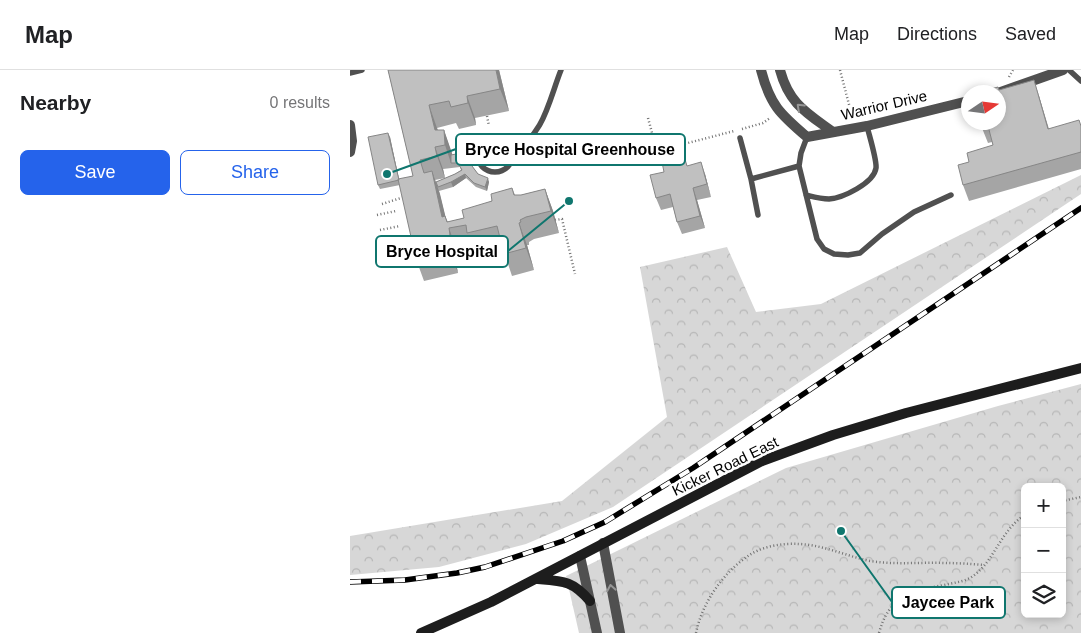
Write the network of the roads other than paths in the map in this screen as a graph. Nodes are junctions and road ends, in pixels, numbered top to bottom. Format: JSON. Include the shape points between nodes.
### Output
{"nodes":[{"id":1,"x":362,"y":70,"type":"edge"},
{"id":2,"x":561,"y":70,"type":"edge"},
{"id":3,"x":760,"y":70,"type":"edge"},
{"id":4,"x":780,"y":70,"type":"edge"},
{"id":5,"x":1063,"y":70,"type":"edge"},
{"id":6,"x":1069,"y":70,"type":"edge"},
{"id":7,"x":350,"y":73,"type":"edge"},
{"id":8,"x":1081,"y":81,"type":"edge"},
{"id":9,"x":1006,"y":90,"type":"edge"},
{"id":10,"x":961,"y":103,"type":"edge"},
{"id":11,"x":350,"y":125,"type":"edge"},
{"id":12,"x":867,"y":126,"type":"junction"},
{"id":13,"x":833,"y":132,"type":"junction"},
{"id":14,"x":807,"y":137,"type":"junction"},
{"id":15,"x":740,"y":138,"type":"dead end"},
{"id":16,"x":513,"y":151,"type":"junction"},
{"id":17,"x":350,"y":152,"type":"edge"},
{"id":18,"x":799,"y":166,"type":"junction"},
{"id":19,"x":751,"y":179,"type":"junction"},
{"id":20,"x":806,"y":195,"type":"junction"},
{"id":21,"x":951,"y":195,"type":"dead end"},
{"id":22,"x":758,"y":215,"type":"dead end"},
{"id":23,"x":1081,"y":368,"type":"edge"},
{"id":24,"x":603,"y":543,"type":"junction"},
{"id":25,"x":580,"y":556,"type":"junction"},
{"id":26,"x":538,"y":579,"type":"junction"},
{"id":27,"x":590,"y":602,"type":"junction"},
{"id":28,"x":427,"y":632,"type":"edge"},
{"id":29,"x":597,"y":633,"type":"edge"},
{"id":30,"x":620,"y":633,"type":"edge"}],
"edges":[{"from":1,"to":7,"type":"lane"},
{"from":2,"to":16,"type":"lane","via":[[539,128],[531,139]]},
{"from":3,"to":14,"type":"street","via":[[773,105]]},
{"from":13,"to":4,"type":"street","one_way":true,"via":[[799,107]]},
{"from":5,"to":9,"type":"street"},
{"from":6,"to":8,"type":"lane"},
{"from":10,"to":12,"type":"street","name":"Warrior Drive"},
{"from":11,"to":17,"type":"street"},
{"from":12,"to":13,"type":"street","name":"Warrior Drive"},
{"from":12,"to":20,"type":"lane","via":[[876,168],[870,178],[856,189],[832,199]]},
{"from":13,"to":14,"type":"street","name":"Warrior Drive"},
{"from":14,"to":18,"type":"lane"},
{"from":15,"to":19,"type":"lane"},
{"from":16,"to":16,"type":"lane","via":[[508,167],[497,172],[482,166],[477,155],[480,144],[490,137],[507,140]]},
{"from":18,"to":19,"type":"lane"},
{"from":18,"to":20,"type":"lane"},
{"from":19,"to":22,"type":"lane"},
{"from":20,"to":21,"type":"lane","via":[[818,239],[824,249],[848,255],[860,253],[914,212]]},
{"from":23,"to":24,"type":"main road","name":"Kicker Road East","via":[[906,413],[762,461]]},
{"from":24,"to":25,"type":"main road","name":"Kicker Road East"},
{"from":30,"to":24,"type":"street","one_way":true},
{"from":25,"to":26,"type":"main road","name":"Kicker Road East"},
{"from":25,"to":27,"type":"street"},
{"from":26,"to":27,"type":"main road","via":[[564,581],[581,591]]},
{"from":26,"to":28,"type":"main road","name":"Kicker Road East"},
{"from":27,"to":29,"type":"street"}]}
